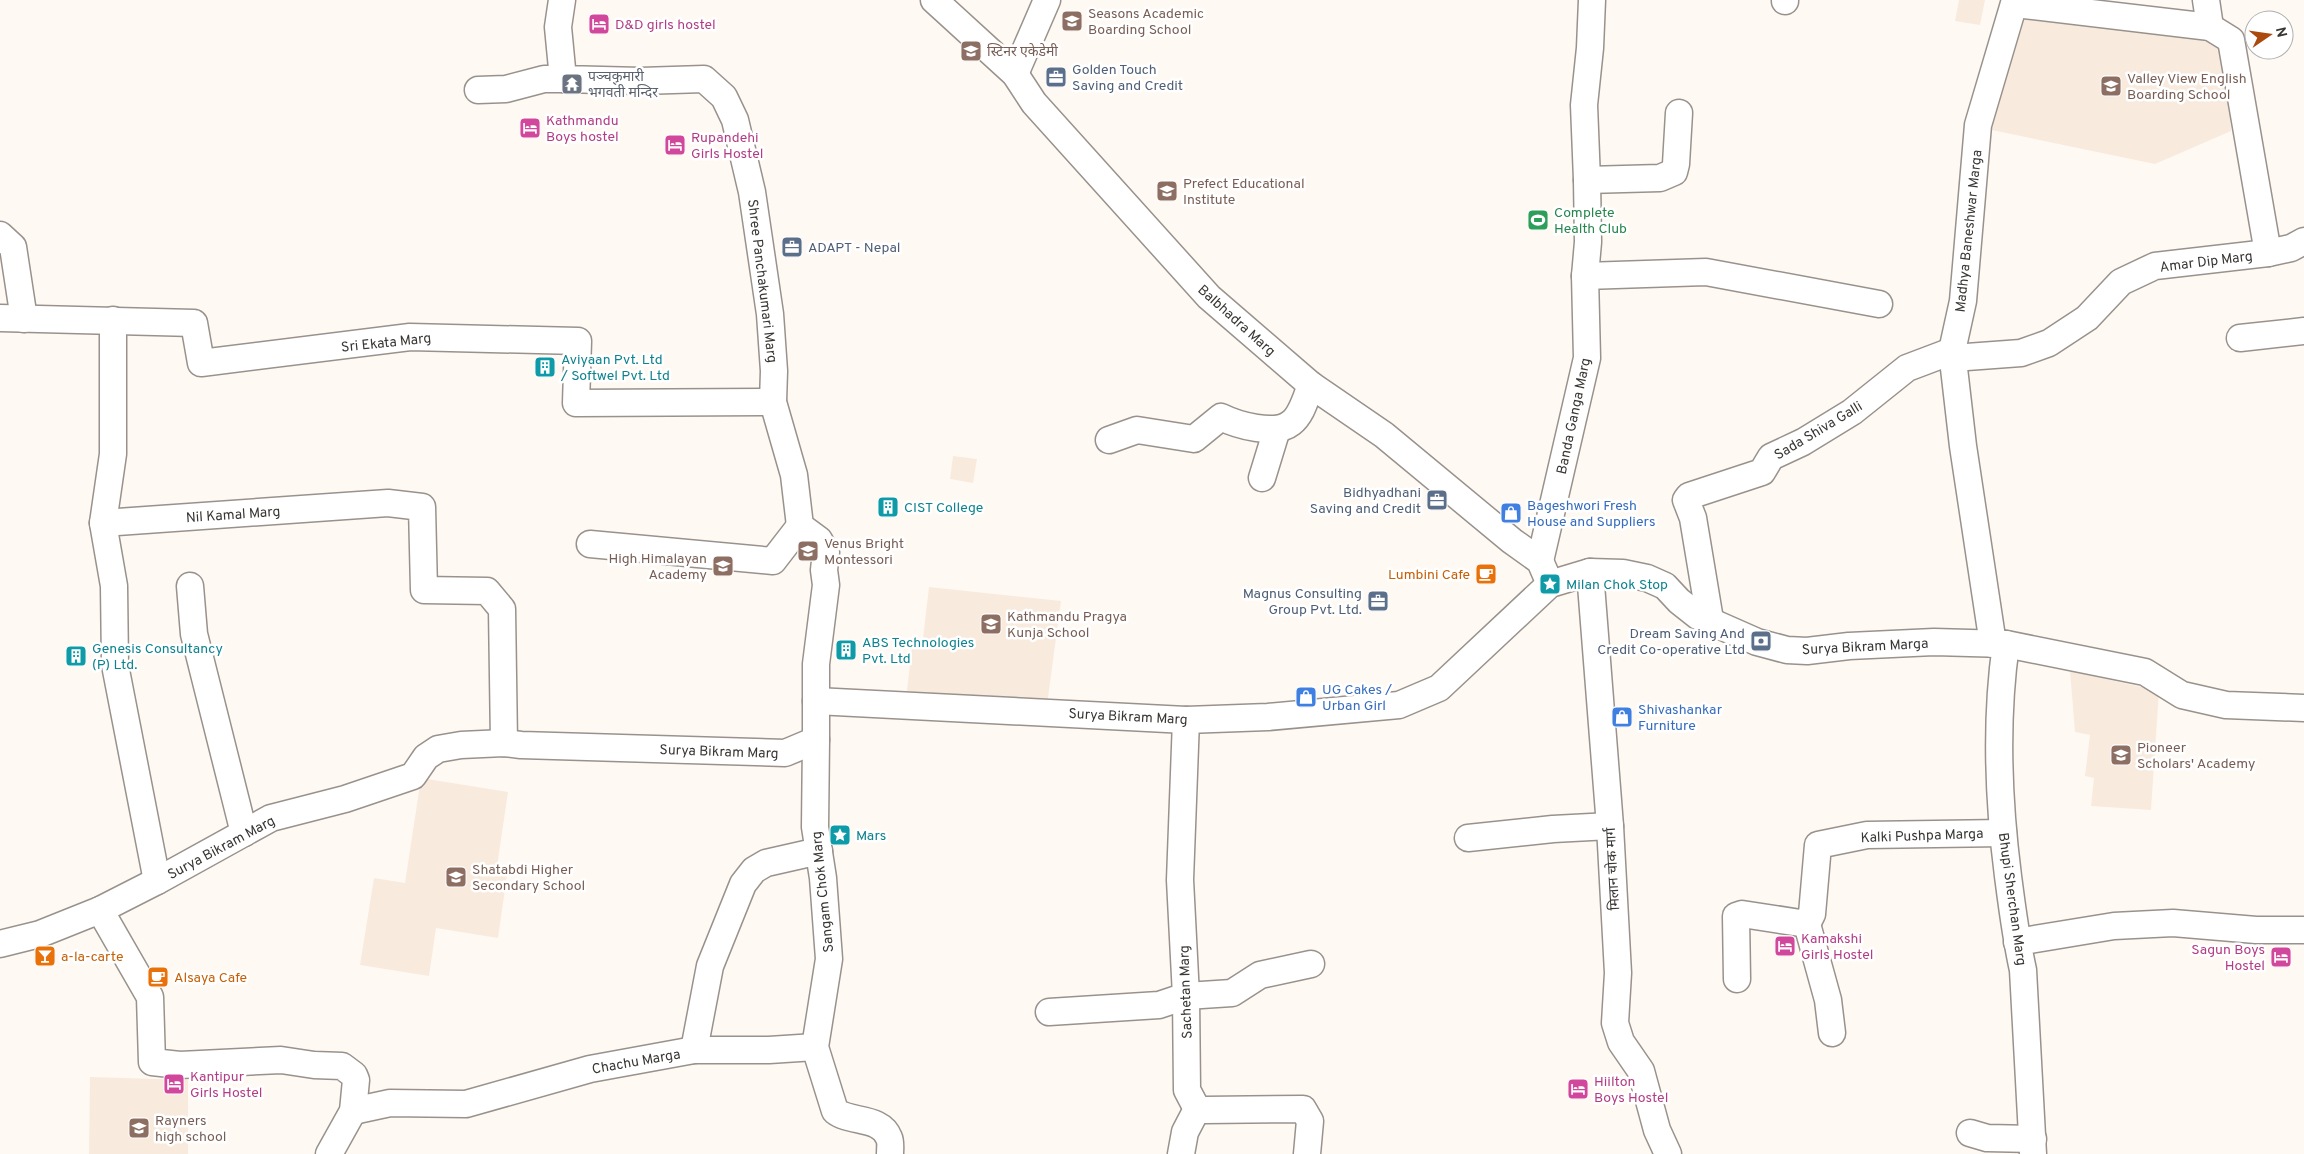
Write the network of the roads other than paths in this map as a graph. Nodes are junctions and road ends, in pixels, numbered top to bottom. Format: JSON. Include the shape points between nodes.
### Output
{"nodes":[{"id":1,"x":562,"y":0,"type":"edge"},
{"id":2,"x":934,"y":0,"type":"edge"},
{"id":3,"x":1047,"y":0,"type":"edge"},
{"id":4,"x":1592,"y":0,"type":"edge"},
{"id":5,"x":2206,"y":0,"type":"edge"},
{"id":6,"x":2015,"y":2,"type":"edge"},
{"id":7,"x":2210,"y":28,"type":"junction"},
{"id":8,"x":1015,"y":74,"type":"junction"},
{"id":9,"x":563,"y":79,"type":"junction"},
{"id":10,"x":478,"y":90,"type":"dead end"},
{"id":11,"x":1679,"y":113,"type":"dead end"},
{"id":12,"x":1587,"y":180,"type":"junction"},
{"id":13,"x":0,"y":235,"type":"edge"},
{"id":14,"x":2304,"y":241,"type":"edge"},
{"id":15,"x":2268,"y":254,"type":"junction"},
{"id":16,"x":1585,"y":276,"type":"junction"},
{"id":17,"x":1880,"y":304,"type":"dead end"},
{"id":18,"x":12,"y":318,"type":"edge"},
{"id":19,"x":113,"y":320,"type":"junction"},
{"id":20,"x":2304,"y":331,"type":"edge"},
{"id":21,"x":2240,"y":338,"type":"dead end"},
{"id":22,"x":1952,"y":355,"type":"junction"},
{"id":23,"x":1311,"y":385,"type":"junction"},
{"id":24,"x":773,"y":402,"type":"junction"},
{"id":25,"x":1277,"y":429,"type":"junction"},
{"id":26,"x":1109,"y":440,"type":"dead end"},
{"id":27,"x":1262,"y":478,"type":"dead end"},
{"id":28,"x":103,"y":523,"type":"junction"},
{"id":29,"x":800,"y":526,"type":"junction"},
{"id":30,"x":590,"y":544,"type":"dead end"},
{"id":31,"x":1545,"y":572,"type":"junction"},
{"id":32,"x":1590,"y":572,"type":"junction"},
{"id":33,"x":190,"y":586,"type":"dead end"},
{"id":34,"x":1710,"y":620,"type":"junction"},
{"id":35,"x":2000,"y":644,"type":"junction"},
{"id":36,"x":816,"y":701,"type":"junction"},
{"id":37,"x":2304,"y":708,"type":"edge"},
{"id":38,"x":1186,"y":720,"type":"junction"},
{"id":39,"x":816,"y":740,"type":"junction"},
{"id":40,"x":504,"y":743,"type":"junction"},
{"id":41,"x":1610,"y":826,"type":"junction"},
{"id":42,"x":244,"y":833,"type":"junction"},
{"id":43,"x":2003,"y":833,"type":"junction"},
{"id":44,"x":1468,"y":838,"type":"dead end"},
{"id":45,"x":819,"y":851,"type":"junction"},
{"id":46,"x":157,"y":881,"type":"junction"},
{"id":47,"x":100,"y":910,"type":"junction"},
{"id":48,"x":1807,"y":924,"type":"junction"},
{"id":49,"x":2304,"y":930,"type":"edge"},
{"id":50,"x":2017,"y":942,"type":"junction"},
{"id":51,"x":0,"y":944,"type":"edge"},
{"id":52,"x":1311,"y":964,"type":"dead end"},
{"id":53,"x":1737,"y":979,"type":"dead end"},
{"id":54,"x":1186,"y":996,"type":"junction"},
{"id":55,"x":1049,"y":1012,"type":"dead end"},
{"id":56,"x":1832,"y":1033,"type":"dead end"},
{"id":57,"x":815,"y":1048,"type":"junction"},
{"id":58,"x":694,"y":1050,"type":"junction"},
{"id":59,"x":1197,"y":1109,"type":"junction"},
{"id":60,"x":353,"y":1111,"type":"junction"},
{"id":61,"x":1970,"y":1133,"type":"dead end"},
{"id":62,"x":2033,"y":1147,"type":"edge"},
{"id":63,"x":329,"y":1154,"type":"edge"},
{"id":64,"x":890,"y":1154,"type":"edge"},
{"id":65,"x":1181,"y":1154,"type":"edge"},
{"id":66,"x":1307,"y":1154,"type":"edge"},
{"id":67,"x":1668,"y":1154,"type":"edge"}],
"edges":[{"from":1,"to":9,"type":"street","via":[[558,27]]},
{"from":2,"to":8,"type":"street","name":"Balbhadra Marg"},
{"from":3,"to":8,"type":"street"},
{"from":4,"to":12,"type":"street","name":"Banda Ganga Marg","via":[[1584,105]]},
{"from":5,"to":7,"type":"street"},
{"from":6,"to":7,"type":"street"},
{"from":6,"to":22,"type":"street","name":"Madhya Baneshwar Marga","via":[[1978,125],[1963,301]]},
{"from":7,"to":15,"type":"street","via":[[2231,40]]},
{"from":8,"to":23,"type":"street","name":"Balbhadra Marg","via":[[1034,103],[1209,297]]},
{"from":9,"to":10,"type":"street","name":"Shree Panchakumari Marg","via":[[544,79],[506,89]]},
{"from":9,"to":24,"type":"street","name":"Shree Panchakumari Marg","via":[[704,79],[724,97],[735,120],[752,192],[770,314]]},
{"from":11,"to":12,"type":"street","via":[[1674,172],[1660,178]]},
{"from":12,"to":16,"type":"street","name":"Banda Ganga Marg"},
{"from":13,"to":18,"type":"street","via":[[13,247]]},
{"from":14,"to":15,"type":"street","name":"Amar Dip Marg"},
{"from":15,"to":22,"type":"street","name":"Amar Dip Marg","via":[[2155,266],[2121,282],[2087,318],[2049,343],[2021,353]]},
{"from":16,"to":17,"type":"street","via":[[1706,272]]},
{"from":16,"to":31,"type":"street","name":"Banda Ganga Marg","via":[[1587,358]]},
{"from":18,"to":19,"type":"street","name":"Sri Ekata Marg"},
{"from":19,"to":24,"type":"street","name":"Sri Ekata Marg","via":[[194,322],[201,363],[410,337],[578,341],[576,403]]},
{"from":19,"to":28,"type":"street","via":[[113,454]]},
{"from":20,"to":21,"type":"street"},
{"from":22,"to":34,"type":"street","name":"Sada Shiva Galli","via":[[1907,368],[1852,412],[1771,457],[1762,472],[1689,496],[1686,500],[1693,518]]},
{"from":22,"to":35,"type":"street","name":"Madhya Baneshwar Marga","via":[[1963,446]]},
{"from":23,"to":25,"type":"street","via":[[1299,414],[1291,424]]},
{"from":23,"to":31,"type":"street","name":"Balbhadra Marg","via":[[1384,435]]},
{"from":24,"to":29,"type":"street","name":"Shree Panchakumari Marg","via":[[794,476]]},
{"from":25,"to":26,"type":"street","via":[[1237,426],[1220,417],[1194,439],[1137,430]]},
{"from":25,"to":27,"type":"street"},
{"from":28,"to":40,"type":"street","name":"Nil Kamal Marg","via":[[388,503],[422,506],[424,590],[488,591],[502,609]]},
{"from":28,"to":46,"type":"street","via":[[114,586],[115,664]]},
{"from":29,"to":30,"type":"street","via":[[773,561]]},
{"from":29,"to":36,"type":"street","via":[[818,540],[826,552]]},
{"from":31,"to":32,"type":"street","name":"Surya Bikram Marga"},
{"from":31,"to":38,"type":"street","name":"Surya Bikram Marg","via":[[1439,688],[1399,705],[1268,717]]},
{"from":32,"to":34,"type":"street","name":"Surya Bikram Marga","via":[[1647,578],[1665,586],[1698,616]]},
{"from":32,"to":41,"type":"street","name":"मिलान चोक मार्ग"},
{"from":33,"to":42,"type":"street","via":[[194,634]]},
{"from":34,"to":35,"type":"street","name":"Surya Bikram Marga","via":[[1757,642],[1787,650],[1934,642]]},
{"from":35,"to":37,"type":"street","name":"Surya Bikram Marga","via":[[2145,672],[2182,694],[2226,705]]},
{"from":35,"to":43,"type":"street","name":"Bhupi Sherchan Marg","via":[[1999,787]]},
{"from":36,"to":38,"type":"street","name":"Surya Bikram Marg"},
{"from":36,"to":39,"type":"street"},
{"from":38,"to":54,"type":"street","name":"Sachetan Marg","via":[[1180,880]]},
{"from":39,"to":40,"type":"street","name":"Surya Bikram Marg","via":[[785,753]]},
{"from":39,"to":45,"type":"street","name":"Sangam Chok Marg","via":[[815,827]]},
{"from":40,"to":42,"type":"street","name":"Surya Bikram Marg","via":[[438,749],[426,756],[413,776],[345,799],[271,818]]},
{"from":41,"to":44,"type":"street"},
{"from":41,"to":67,"type":"street","name":"मिलान चोक मार्ग","via":[[1618,973],[1615,1023],[1620,1042],[1642,1071],[1657,1130]]},
{"from":42,"to":46,"type":"street","name":"Surya Bikram Marg"},
{"from":43,"to":48,"type":"street","name":"Kalki Pushpa Marga","via":[[1867,834],[1809,848],[1812,914]]},
{"from":43,"to":50,"type":"street","name":"Bhupi Sherchan Marg"},
{"from":45,"to":57,"type":"street","name":"Sangam Chok Marg","via":[[829,959]]},
{"from":45,"to":58,"type":"street","name":"Chachu Marga","via":[[766,863],[754,870],[743,884],[710,966]]},
{"from":46,"to":47,"type":"street","name":"Surya Bikram Marg"},
{"from":47,"to":51,"type":"street","name":"Surya Bikram Marg","via":[[40,934]]},
{"from":47,"to":60,"type":"street","via":[[150,997],[152,1062],[281,1060],[342,1066],[356,1080]]},
{"from":48,"to":53,"type":"street","via":[[1742,914],[1736,916]]},
{"from":48,"to":56,"type":"street","via":[[1828,1000]]},
{"from":49,"to":50,"type":"street","via":[[2256,930],[2173,923],[2114,926]]},
{"from":50,"to":62,"type":"street","name":"Bhupi Sherchan Marg","via":[[2023,970]]},
{"from":52,"to":54,"type":"street","via":[[1260,975],[1232,993]]},
{"from":54,"to":55,"type":"street","via":[[1160,1005]]},
{"from":54,"to":59,"type":"street","name":"Sachetan Marg","via":[[1186,1090]]},
{"from":57,"to":58,"type":"street"},
{"from":57,"to":64,"type":"street","name":"Sangam Chok Marg","via":[[835,1111],[880,1127],[889,1138]]},
{"from":58,"to":60,"type":"street","name":"Chachu Marga","via":[[590,1069],[466,1104],[390,1103]]},
{"from":59,"to":65,"type":"street","via":[[1185,1132]]},
{"from":59,"to":66,"type":"street","via":[[1304,1110],[1310,1121]]},
{"from":60,"to":63,"type":"street"},
{"from":61,"to":62,"type":"street"}]}
